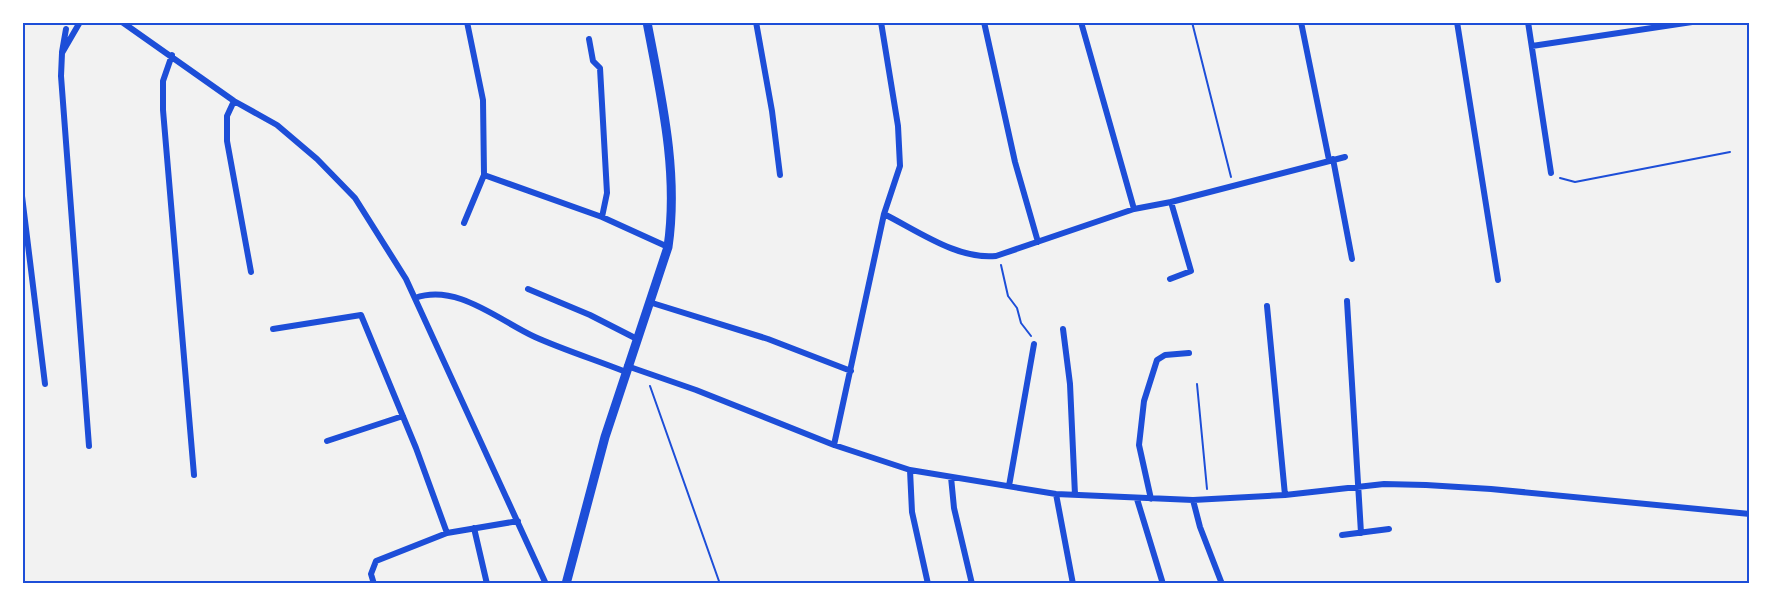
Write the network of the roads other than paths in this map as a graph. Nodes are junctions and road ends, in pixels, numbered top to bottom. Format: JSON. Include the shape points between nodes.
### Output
{"nodes":[{"id":1,"x":80,"y":22,"type":"edge"},
{"id":2,"x":122,"y":22,"type":"edge"},
{"id":3,"x":467,"y":22,"type":"edge"},
{"id":4,"x":647,"y":22,"type":"edge"},
{"id":5,"x":756,"y":22,"type":"edge"},
{"id":6,"x":880,"y":22,"type":"edge"},
{"id":7,"x":984,"y":22,"type":"edge"},
{"id":8,"x":1080,"y":22,"type":"edge"},
{"id":9,"x":1301,"y":22,"type":"edge"},
{"id":10,"x":1457,"y":22,"type":"edge"},
{"id":11,"x":1528,"y":22,"type":"edge"},
{"id":12,"x":1692,"y":22,"type":"edge"},
{"id":13,"x":66,"y":29,"type":"dead end"},
{"id":14,"x":589,"y":39,"type":"dead end"},
{"id":15,"x":1532,"y":46,"type":"junction"},
{"id":16,"x":62,"y":53,"type":"junction"},
{"id":17,"x":172,"y":55,"type":"junction"},
{"id":18,"x":234,"y":101,"type":"junction"},
{"id":19,"x":1345,"y":157,"type":"dead end"},
{"id":20,"x":1331,"y":160,"type":"junction"},
{"id":21,"x":1551,"y":173,"type":"road end"},
{"id":22,"x":484,"y":175,"type":"junction"},
{"id":23,"x":780,"y":175,"type":"dead end"},
{"id":24,"x":22,"y":195,"type":"edge"},
{"id":25,"x":1171,"y":202,"type":"junction"},
{"id":26,"x":1134,"y":209,"type":"junction"},
{"id":27,"x":884,"y":214,"type":"junction"},
{"id":28,"x":602,"y":217,"type":"junction"},
{"id":29,"x":464,"y":224,"type":"dead end"},
{"id":30,"x":1038,"y":242,"type":"junction"},
{"id":31,"x":668,"y":246,"type":"junction"},
{"id":32,"x":1352,"y":259,"type":"dead end"},
{"id":33,"x":251,"y":272,"type":"dead end"},
{"id":34,"x":1170,"y":279,"type":"dead end"},
{"id":35,"x":1498,"y":280,"type":"dead end"},
{"id":36,"x":528,"y":289,"type":"dead end"},
{"id":37,"x":415,"y":298,"type":"junction"},
{"id":38,"x":1347,"y":301,"type":"dead end"},
{"id":39,"x":649,"y":302,"type":"junction"},
{"id":40,"x":1268,"y":306,"type":"dead end"},
{"id":41,"x":273,"y":329,"type":"dead end"},
{"id":42,"x":1063,"y":329,"type":"dead end"},
{"id":43,"x":637,"y":339,"type":"junction"},
{"id":44,"x":1034,"y":344,"type":"road end"},
{"id":45,"x":1189,"y":353,"type":"dead end"},
{"id":46,"x":627,"y":369,"type":"junction"},
{"id":47,"x":850,"y":371,"type":"junction"},
{"id":48,"x":45,"y":384,"type":"dead end"},
{"id":49,"x":403,"y":416,"type":"junction"},
{"id":50,"x":327,"y":441,"type":"dead end"},
{"id":51,"x":834,"y":445,"type":"junction"},
{"id":52,"x":89,"y":447,"type":"dead end"},
{"id":53,"x":910,"y":470,"type":"junction"},
{"id":54,"x":194,"y":475,"type":"dead end"},
{"id":55,"x":951,"y":477,"type":"junction"},
{"id":56,"x":1009,"y":486,"type":"junction"},
{"id":57,"x":1356,"y":487,"type":"junction"},
{"id":58,"x":1056,"y":494,"type":"junction"},
{"id":59,"x":1076,"y":495,"type":"junction"},
{"id":60,"x":1285,"y":495,"type":"junction"},
{"id":61,"x":1137,"y":499,"type":"junction"},
{"id":62,"x":1151,"y":499,"type":"junction"},
{"id":63,"x":1193,"y":500,"type":"junction"},
{"id":64,"x":1749,"y":514,"type":"edge"},
{"id":65,"x":518,"y":521,"type":"junction"},
{"id":66,"x":474,"y":528,"type":"junction"},
{"id":67,"x":1389,"y":529,"type":"dead end"},
{"id":68,"x":447,"y":533,"type":"junction"},
{"id":69,"x":1360,"y":533,"type":"junction"},
{"id":70,"x":1342,"y":535,"type":"dead end"},
{"id":71,"x":374,"y":584,"type":"edge"},
{"id":72,"x":487,"y":584,"type":"edge"},
{"id":73,"x":546,"y":584,"type":"edge"},
{"id":74,"x":566,"y":584,"type":"edge"},
{"id":75,"x":928,"y":584,"type":"edge"},
{"id":76,"x":972,"y":584,"type":"edge"},
{"id":77,"x":1073,"y":584,"type":"edge"},
{"id":78,"x":1163,"y":584,"type":"edge"},
{"id":79,"x":1222,"y":584,"type":"edge"}],
"edges":[{"from":1,"to":16,"type":"street"},
{"from":2,"to":17,"type":"street"},
{"from":3,"to":22,"type":"street","via":[[483,100]]},
{"from":4,"to":31,"type":"main road","via":[[672,176],[673,215]]},
{"from":5,"to":23,"type":"street"},
{"from":6,"to":27,"type":"street","via":[[900,153],[900,166]]},
{"from":7,"to":30,"type":"street","via":[[1015,162]]},
{"from":8,"to":26,"type":"street"},
{"from":9,"to":20,"type":"street"},
{"from":10,"to":35,"type":"street"},
{"from":11,"to":15,"type":"street"},
{"from":12,"to":15,"type":"street"},
{"from":13,"to":16,"type":"street"},
{"from":14,"to":28,"type":"street","via":[[593,61],[600,68],[607,193]]},
{"from":15,"to":21,"type":"street"},
{"from":16,"to":52,"type":"street"},
{"from":17,"to":18,"type":"street"},
{"from":17,"to":54,"type":"street","via":[[164,81],[163,110]]},
{"from":18,"to":33,"type":"street","via":[[227,116],[227,141]]},
{"from":18,"to":37,"type":"street","via":[[277,125],[355,198]]},
{"from":19,"to":20,"type":"street"},
{"from":20,"to":25,"type":"street"},
{"from":20,"to":32,"type":"street"},
{"from":22,"to":28,"type":"street"},
{"from":22,"to":29,"type":"street"},
{"from":24,"to":48,"type":"street"},
{"from":25,"to":26,"type":"street"},
{"from":25,"to":34,"type":"street","via":[[1191,271]]},
{"from":26,"to":30,"type":"street"},
{"from":27,"to":30,"type":"street","via":[[979,258]]},
{"from":27,"to":47,"type":"street"},
{"from":28,"to":31,"type":"street"},
{"from":31,"to":39,"type":"main road"},
{"from":36,"to":43,"type":"street"},
{"from":37,"to":46,"type":"street","via":[[436,293],[468,302],[534,337]]},
{"from":37,"to":65,"type":"street"},
{"from":38,"to":57,"type":"street"},
{"from":39,"to":43,"type":"main road"},
{"from":39,"to":47,"type":"street","via":[[768,339]]},
{"from":40,"to":60,"type":"street"},
{"from":41,"to":49,"type":"street","via":[[361,315]]},
{"from":42,"to":59,"type":"street"},
{"from":43,"to":46,"type":"main road"},
{"from":44,"to":56,"type":"street"},
{"from":45,"to":62,"type":"street","via":[[1165,355],[1157,360],[1144,401],[1139,445]]},
{"from":46,"to":51,"type":"street","via":[[696,390]]},
{"from":46,"to":74,"type":"main road"},
{"from":47,"to":51,"type":"street"},
{"from":49,"to":50,"type":"street"},
{"from":49,"to":68,"type":"street"},
{"from":51,"to":53,"type":"street"},
{"from":53,"to":55,"type":"street"},
{"from":53,"to":75,"type":"street","via":[[912,512]]},
{"from":55,"to":56,"type":"street"},
{"from":55,"to":76,"type":"street","via":[[954,508]]},
{"from":56,"to":58,"type":"street"},
{"from":57,"to":60,"type":"street"},
{"from":57,"to":64,"type":"street","via":[[1384,484],[1491,489]]},
{"from":57,"to":69,"type":"street"},
{"from":58,"to":59,"type":"street"},
{"from":58,"to":77,"type":"street"},
{"from":59,"to":61,"type":"street"},
{"from":60,"to":63,"type":"street"},
{"from":61,"to":62,"type":"street"},
{"from":61,"to":78,"type":"street"},
{"from":62,"to":63,"type":"street"},
{"from":63,"to":79,"type":"street"},
{"from":65,"to":66,"type":"street"},
{"from":65,"to":73,"type":"street"},
{"from":66,"to":68,"type":"street"},
{"from":66,"to":72,"type":"street"},
{"from":67,"to":69,"type":"street"},
{"from":68,"to":71,"type":"street","via":[[376,561],[371,573]]},
{"from":69,"to":70,"type":"street"}]}
